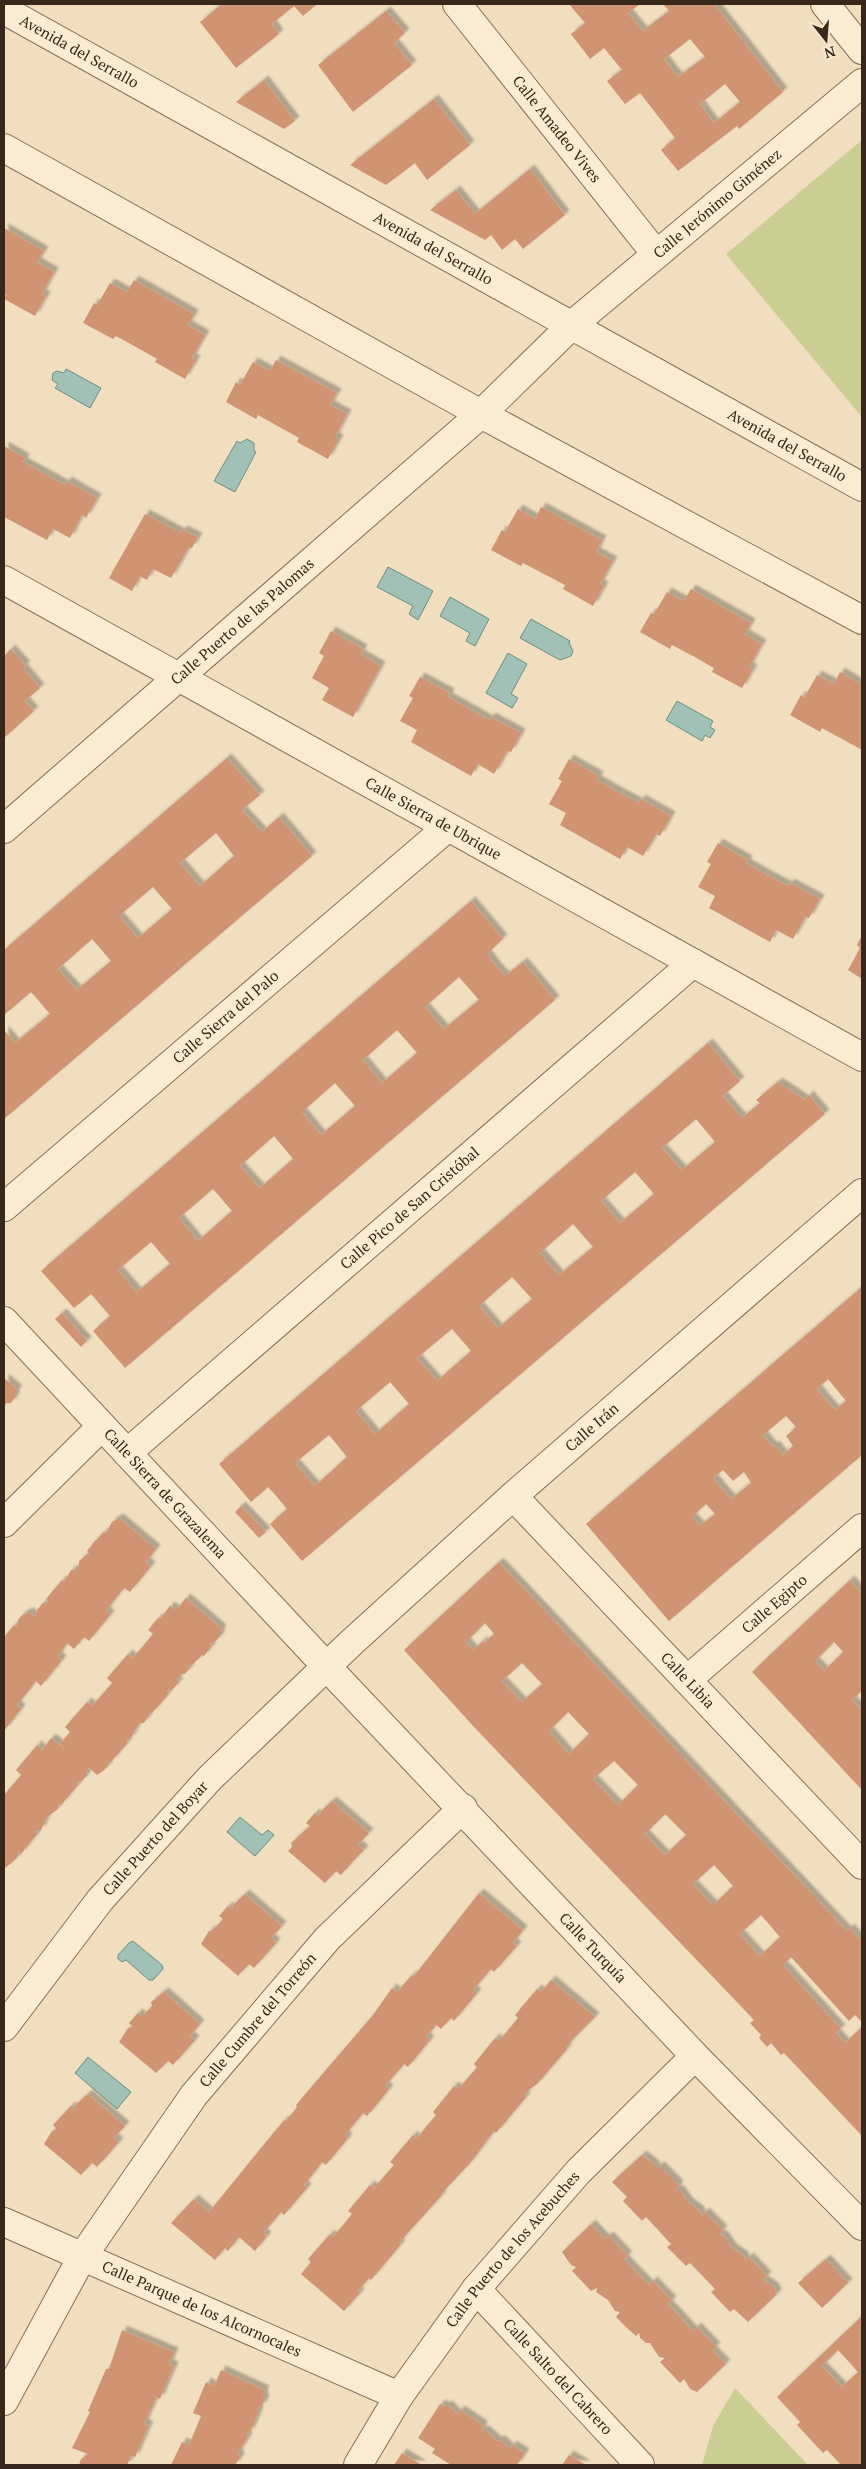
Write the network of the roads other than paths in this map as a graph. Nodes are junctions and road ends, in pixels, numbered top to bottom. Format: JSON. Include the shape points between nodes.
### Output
{"nodes":[{"id":1,"x":457,"y":4,"type":"edge"},
{"id":2,"x":825,"y":4,"type":"edge"},
{"id":3,"x":4,"y":10,"type":"edge"},
{"id":4,"x":862,"y":50,"type":"edge"},
{"id":5,"x":862,"y":83,"type":"edge"},
{"id":6,"x":4,"y":148,"type":"edge"},
{"id":7,"x":656,"y":254,"type":"junction"},
{"id":8,"x":572,"y":325,"type":"junction"},
{"id":9,"x":481,"y":414,"type":"junction"},
{"id":10,"x":862,"y":487,"type":"edge"},
{"id":11,"x":4,"y":580,"type":"edge"},
{"id":12,"x":862,"y":620,"type":"edge"},
{"id":13,"x":179,"y":677,"type":"junction"},
{"id":14,"x":448,"y":826,"type":"junction"},
{"id":15,"x":4,"y":829,"type":"edge"},
{"id":16,"x":693,"y":963,"type":"junction"},
{"id":17,"x":862,"y":1057,"type":"edge"},
{"id":18,"x":862,"y":1193,"type":"edge"},
{"id":19,"x":4,"y":1207,"type":"edge"},
{"id":20,"x":4,"y":1321,"type":"edge"},
{"id":21,"x":102,"y":1426,"type":"junction"},
{"id":22,"x":127,"y":1453,"type":"junction"},
{"id":23,"x":513,"y":1496,"type":"junction"},
{"id":24,"x":4,"y":1523,"type":"edge"},
{"id":25,"x":862,"y":1528,"type":"edge"},
{"id":26,"x":327,"y":1667,"type":"junction"},
{"id":27,"x":687,"y":1680,"type":"junction"},
{"id":28,"x":463,"y":1808,"type":"junction"},
{"id":29,"x":862,"y":1864,"type":"edge"},
{"id":30,"x":4,"y":2027,"type":"edge"},
{"id":31,"x":695,"y":2056,"type":"junction"},
{"id":32,"x":4,"y":2222,"type":"edge"},
{"id":33,"x":862,"y":2226,"type":"edge"},
{"id":34,"x":82,"y":2257,"type":"junction"},
{"id":35,"x":476,"y":2289,"type":"junction"},
{"id":36,"x":399,"y":2396,"type":"junction"},
{"id":37,"x":4,"y":2401,"type":"edge"},
{"id":38,"x":358,"y":2465,"type":"edge"},
{"id":39,"x":640,"y":2465,"type":"edge"}],
"edges":[{"from":1,"to":7,"type":"street","name":"Calle Amadeo Vives"},
{"from":2,"to":4,"type":"street"},
{"from":3,"to":8,"type":"street","name":"Avenida del Serrallo"},
{"from":5,"to":7,"type":"street","name":"Calle Jerónimo Giménez"},
{"from":6,"to":9,"type":"street"},
{"from":7,"to":8,"type":"street","name":"Calle Jerónimo Giménez"},
{"from":8,"to":9,"type":"street","name":"Calle Jerónimo Giménez"},
{"from":8,"to":10,"type":"street","name":"Avenida del Serrallo"},
{"from":9,"to":12,"type":"street"},
{"from":9,"to":13,"type":"street","name":"Calle Puerto de las Palomas"},
{"from":11,"to":13,"type":"street","name":"Calle Sierra de Ubrique"},
{"from":13,"to":14,"type":"street","name":"Calle Sierra de Ubrique"},
{"from":13,"to":15,"type":"street","name":"Calle Puerto de las Palomas"},
{"from":14,"to":16,"type":"street","name":"Calle Sierra de Ubrique"},
{"from":14,"to":19,"type":"street","name":"Calle Sierra del Palo"},
{"from":16,"to":17,"type":"street","name":"Calle Sierra de Ubrique"},
{"from":16,"to":22,"type":"street","name":"Calle Pico de San Cristóbal"},
{"from":18,"to":23,"type":"street","name":"Calle Irán"},
{"from":20,"to":21,"type":"street","name":"Calle Sierra de Grazalema"},
{"from":21,"to":22,"type":"street","name":"Calle Sierra de Grazalema"},
{"from":21,"to":24,"type":"street"},
{"from":22,"to":26,"type":"street","name":"Calle Sierra de Grazalema"},
{"from":23,"to":26,"type":"street","name":"Calle Irán"},
{"from":23,"to":27,"type":"street","name":"Calle Libia"},
{"from":25,"to":27,"type":"street","name":"Calle Egipto"},
{"from":26,"to":28,"type":"street","name":"Calle Turquía"},
{"from":26,"to":30,"type":"street","name":"Calle Puerto del Boyar","via":[[210,1778],[100,1900]]},
{"from":27,"to":29,"type":"street","name":"Calle Libia"},
{"from":28,"to":31,"type":"street","name":"Calle Turquía"},
{"from":28,"to":34,"type":"street","name":"Calle Cumbre del Torreón","via":[[327,1939],[194,2095]]},
{"from":31,"to":33,"type":"street","name":"Calle Turquía"},
{"from":31,"to":35,"type":"street","name":"Calle Puerto de los Acebuches","via":[[578,2172]]},
{"from":32,"to":34,"type":"street","name":"Calle Parque de los Alcornocales"},
{"from":34,"to":36,"type":"street","name":"Calle Parque de los Alcornocales"},
{"from":34,"to":37,"type":"street","name":"Calle Cumbre del Torreón"},
{"from":35,"to":36,"type":"street","name":"Calle Puerto de los Acebuches"},
{"from":35,"to":39,"type":"street","name":"Calle Salto del Cabrero"},
{"from":36,"to":38,"type":"street","name":"Calle Puerto de los Acebuches"}]}
